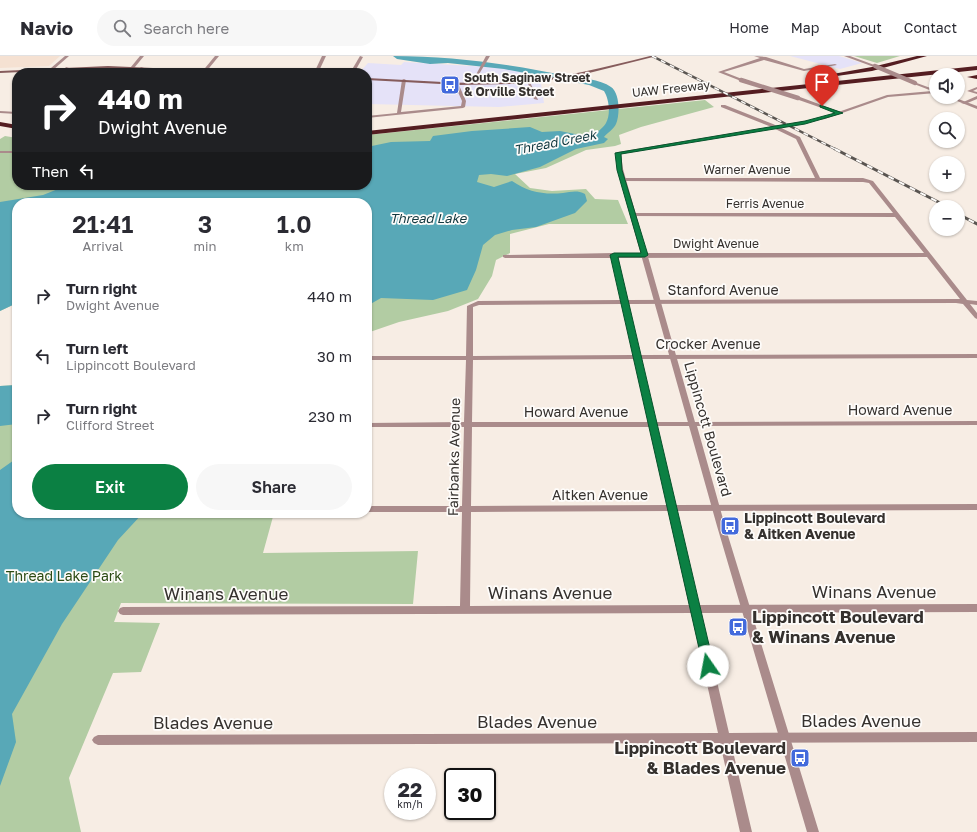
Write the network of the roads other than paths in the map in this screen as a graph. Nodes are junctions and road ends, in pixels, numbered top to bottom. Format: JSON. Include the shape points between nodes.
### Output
{"nodes":[{"id":1,"x":67,"y":56,"type":"edge"},
{"id":2,"x":142,"y":56,"type":"edge"},
{"id":3,"x":217,"y":56,"type":"edge"},
{"id":4,"x":324,"y":56,"type":"edge"},
{"id":5,"x":488,"y":56,"type":"edge"},
{"id":6,"x":655,"y":56,"type":"edge"},
{"id":7,"x":756,"y":56,"type":"edge"},
{"id":8,"x":773,"y":56,"type":"edge"},
{"id":9,"x":846,"y":56,"type":"edge"},
{"id":10,"x":924,"y":56,"type":"edge"},
{"id":11,"x":361,"y":57,"type":"edge"},
{"id":12,"x":764,"y":58,"type":"junction"},
{"id":13,"x":977,"y":62,"type":"edge"},
{"id":14,"x":835,"y":65,"type":"dead end"},
{"id":15,"x":53,"y":68,"type":"edge"},
{"id":16,"x":67,"y":68,"type":"edge"},
{"id":17,"x":133,"y":68,"type":"junction"},
{"id":18,"x":142,"y":68,"type":"edge"},
{"id":19,"x":207,"y":68,"type":"edge"},
{"id":20,"x":318,"y":68,"type":"edge"},
{"id":21,"x":355,"y":68,"type":"edge"},
{"id":22,"x":977,"y":68,"type":"edge"},
{"id":23,"x":12,"y":71,"type":"edge"},
{"id":24,"x":1,"y":72,"type":"edge"},
{"id":25,"x":826,"y":76,"type":"dead end"},
{"id":26,"x":965,"y":77,"type":"edge"},
{"id":27,"x":977,"y":77,"type":"edge"},
{"id":28,"x":929,"y":78,"type":"edge"},
{"id":29,"x":372,"y":79,"type":"edge"},
{"id":30,"x":404,"y":80,"type":"junction"},
{"id":31,"x":788,"y":81,"type":"dead end"},
{"id":32,"x":456,"y":82,"type":"junction"},
{"id":33,"x":528,"y":82,"type":"junction"},
{"id":34,"x":472,"y":83,"type":"junction"},
{"id":35,"x":977,"y":88,"type":"edge"},
{"id":36,"x":751,"y":89,"type":"junction"},
{"id":37,"x":929,"y":89,"type":"edge"},
{"id":38,"x":929,"y":93,"type":"edge"},
{"id":39,"x":977,"y":93,"type":"edge"},
{"id":40,"x":977,"y":97,"type":"edge"},
{"id":41,"x":536,"y":99,"type":"dead end"},
{"id":42,"x":965,"y":102,"type":"edge"},
{"id":43,"x":610,"y":104,"type":"junction"},
{"id":44,"x":965,"y":104,"type":"edge"},
{"id":45,"x":723,"y":106,"type":"dead end"},
{"id":46,"x":977,"y":108,"type":"edge"},
{"id":47,"x":0,"y":112,"type":"edge"},
{"id":48,"x":12,"y":113,"type":"edge"},
{"id":49,"x":399,"y":113,"type":"junction"},
{"id":50,"x":841,"y":113,"type":"junction"},
{"id":51,"x":372,"y":116,"type":"edge"},
{"id":52,"x":0,"y":124,"type":"edge"},
{"id":53,"x":12,"y":126,"type":"edge"},
{"id":54,"x":372,"y":126,"type":"edge"},
{"id":55,"x":775,"y":127,"type":"junction"},
{"id":56,"x":372,"y":131,"type":"edge"},
{"id":57,"x":0,"y":132,"type":"edge"},
{"id":58,"x":12,"y":133,"type":"edge"},
{"id":59,"x":0,"y":152,"type":"edge"},
{"id":60,"x":12,"y":152,"type":"edge"},
{"id":61,"x":623,"y":180,"type":"junction"},
{"id":62,"x":818,"y":180,"type":"junction"},
{"id":63,"x":634,"y":215,"type":"junction"},
{"id":64,"x":897,"y":215,"type":"junction"},
{"id":65,"x":614,"y":255,"type":"junction"},
{"id":66,"x":645,"y":255,"type":"junction"},
{"id":67,"x":927,"y":255,"type":"junction"},
{"id":68,"x":505,"y":256,"type":"dead end"},
{"id":69,"x":624,"y":302,"type":"junction"},
{"id":70,"x":658,"y":302,"type":"junction"},
{"id":71,"x":966,"y":303,"type":"junction"},
{"id":72,"x":977,"y":303,"type":"edge"},
{"id":73,"x":470,"y":306,"type":"joint"},
{"id":74,"x":977,"y":317,"type":"edge"},
{"id":75,"x":977,"y":356,"type":"edge"},
{"id":76,"x":469,"y":357,"type":"junction"},
{"id":77,"x":636,"y":357,"type":"junction"},
{"id":78,"x":673,"y":357,"type":"junction"},
{"id":79,"x":372,"y":358,"type":"edge"},
{"id":80,"x":977,"y":423,"type":"edge"},
{"id":81,"x":692,"y":424,"type":"junction"},
{"id":82,"x":372,"y":425,"type":"edge"},
{"id":83,"x":469,"y":425,"type":"junction"},
{"id":84,"x":653,"y":425,"type":"junction"},
{"id":85,"x":977,"y":507,"type":"edge"},
{"id":86,"x":466,"y":508,"type":"junction"},
{"id":87,"x":671,"y":508,"type":"junction"},
{"id":88,"x":716,"y":508,"type":"junction"},
{"id":89,"x":372,"y":509,"type":"edge"},
{"id":90,"x":746,"y":608,"type":"junction"},
{"id":91,"x":977,"y":608,"type":"edge"},
{"id":92,"x":465,"y":609,"type":"junction"},
{"id":93,"x":696,"y":609,"type":"junction"},
{"id":94,"x":123,"y":611,"type":"dead end"},
{"id":95,"x":977,"y":737,"type":"edge"},
{"id":96,"x":724,"y":738,"type":"junction"},
{"id":97,"x":784,"y":738,"type":"junction"},
{"id":98,"x":98,"y":740,"type":"dead end"},
{"id":99,"x":746,"y":832,"type":"edge"},
{"id":100,"x":813,"y":832,"type":"edge"}],
"edges":[{"from":1,"to":15,"type":"street"},
{"from":2,"to":17,"type":"street"},
{"from":3,"to":19,"type":"street"},
{"from":4,"to":20,"type":"street"},
{"from":5,"to":34,"type":"street"},
{"from":6,"to":33,"type":"main road","via":[[572,76]]},
{"from":7,"to":12,"type":"street"},
{"from":8,"to":12,"type":"street"},
{"from":9,"to":37,"type":"street","bridge":true},
{"from":10,"to":25,"type":"highway","via":[[872,69]]},
{"from":11,"to":21,"type":"street"},
{"from":12,"to":14,"type":"street","via":[[804,70]]},
{"from":12,"to":50,"type":"street","bridge":true,"via":[[720,72]]},
{"from":13,"to":36,"type":"highway","name":"UAW Freeway"},
{"from":16,"to":17,"type":"main road"},
{"from":17,"to":18,"type":"main road"},
{"from":22,"to":36,"type":"highway","name":"UAW Freeway"},
{"from":23,"to":24,"type":"main road"},
{"from":26,"to":27,"type":"highway"},
{"from":28,"to":36,"type":"highway"},
{"from":29,"to":30,"type":"main road"},
{"from":30,"to":32,"type":"main road"},
{"from":30,"to":49,"type":"street"},
{"from":31,"to":36,"type":"highway"},
{"from":32,"to":34,"type":"main road"},
{"from":32,"to":49,"type":"street","via":[[464,101],[463,107]]},
{"from":33,"to":34,"type":"main road"},
{"from":33,"to":41,"type":"street"},
{"from":35,"to":39,"type":"street","via":[[969,91]]},
{"from":36,"to":43,"type":"highway","name":"UAW Freeway"},
{"from":38,"to":50,"type":"street","via":[[887,96]]},
{"from":40,"to":42,"type":"street"},
{"from":43,"to":54,"type":"highway","name":"UAW Freeway"},
{"from":43,"to":56,"type":"highway","name":"UAW Freeway"},
{"from":44,"to":46,"type":"street"},
{"from":45,"to":55,"type":"street"},
{"from":47,"to":48,"type":"street"},
{"from":49,"to":51,"type":"street"},
{"from":50,"to":55,"type":"street"},
{"from":52,"to":53,"type":"highway"},
{"from":55,"to":61,"type":"street","name":"Lippincott Boulevard","via":[[623,151],[618,153],[617,160]]},
{"from":55,"to":62,"type":"street","via":[[798,138]]},
{"from":57,"to":58,"type":"highway"},
{"from":59,"to":60,"type":"street"},
{"from":61,"to":62,"type":"street","name":"Warner Avenue"},
{"from":61,"to":63,"type":"street","name":"Lippincott Boulevard"},
{"from":62,"to":64,"type":"street","name":"Warner Avenue","via":[[871,182]]},
{"from":63,"to":64,"type":"street","name":"Ferris Avenue"},
{"from":63,"to":66,"type":"street","name":"Lippincott Boulevard"},
{"from":64,"to":67,"type":"street"},
{"from":65,"to":66,"type":"street","name":"Dwight Avenue"},
{"from":65,"to":68,"type":"street","name":"Dwight Avenue"},
{"from":65,"to":69,"type":"street"},
{"from":66,"to":67,"type":"street","name":"Dwight Avenue"},
{"from":66,"to":70,"type":"street","name":"Lippincott Boulevard"},
{"from":67,"to":71,"type":"street"},
{"from":69,"to":70,"type":"street","name":"Stanford Avenue"},
{"from":69,"to":73,"type":"street","name":"Stanford Avenue","via":[[478,303]]},
{"from":69,"to":77,"type":"street"},
{"from":70,"to":71,"type":"street","name":"Stanford Avenue"},
{"from":70,"to":78,"type":"street","name":"Lippincott Boulevard"},
{"from":71,"to":72,"type":"street","name":"Stanford Avenue"},
{"from":71,"to":74,"type":"street"},
{"from":73,"to":76,"type":"street","name":"Fairbanks Avenue"},
{"from":75,"to":78,"type":"street","name":"Crocker Avenue"},
{"from":76,"to":77,"type":"street","name":"Crocker Avenue"},
{"from":76,"to":79,"type":"street","name":"Crocker Avenue"},
{"from":76,"to":83,"type":"street","name":"Fairbanks Avenue"},
{"from":77,"to":78,"type":"street","name":"Crocker Avenue"},
{"from":77,"to":84,"type":"street"},
{"from":78,"to":81,"type":"street","name":"Lippincott Boulevard"},
{"from":80,"to":81,"type":"street","name":"Howard Avenue"},
{"from":81,"to":84,"type":"street","name":"Howard Avenue"},
{"from":81,"to":88,"type":"street","name":"Lippincott Boulevard"},
{"from":82,"to":83,"type":"street","name":"Howard Avenue"},
{"from":83,"to":84,"type":"street","name":"Howard Avenue"},
{"from":83,"to":86,"type":"street","name":"Fairbanks Avenue"},
{"from":84,"to":87,"type":"street"},
{"from":85,"to":88,"type":"street","name":"Aitken Avenue"},
{"from":86,"to":87,"type":"street","name":"Aitken Avenue"},
{"from":86,"to":89,"type":"street","name":"Aitken Avenue"},
{"from":86,"to":92,"type":"street","name":"Fairbanks Avenue"},
{"from":87,"to":88,"type":"street","name":"Aitken Avenue"},
{"from":87,"to":93,"type":"street"},
{"from":88,"to":90,"type":"street","name":"Lippincott Boulevard"},
{"from":90,"to":91,"type":"street","name":"Winans Avenue"},
{"from":90,"to":93,"type":"street","name":"Winans Avenue"},
{"from":90,"to":97,"type":"street","name":"Lippincott Boulevard"},
{"from":92,"to":93,"type":"street","name":"Winans Avenue"},
{"from":92,"to":94,"type":"street","name":"Winans Avenue"},
{"from":93,"to":96,"type":"street"},
{"from":95,"to":97,"type":"street","name":"Blades Avenue"},
{"from":96,"to":97,"type":"street","name":"Blades Avenue"},
{"from":96,"to":98,"type":"street","name":"Blades Avenue"},
{"from":96,"to":99,"type":"street"},
{"from":97,"to":100,"type":"street","name":"Lippincott Boulevard"}]}
